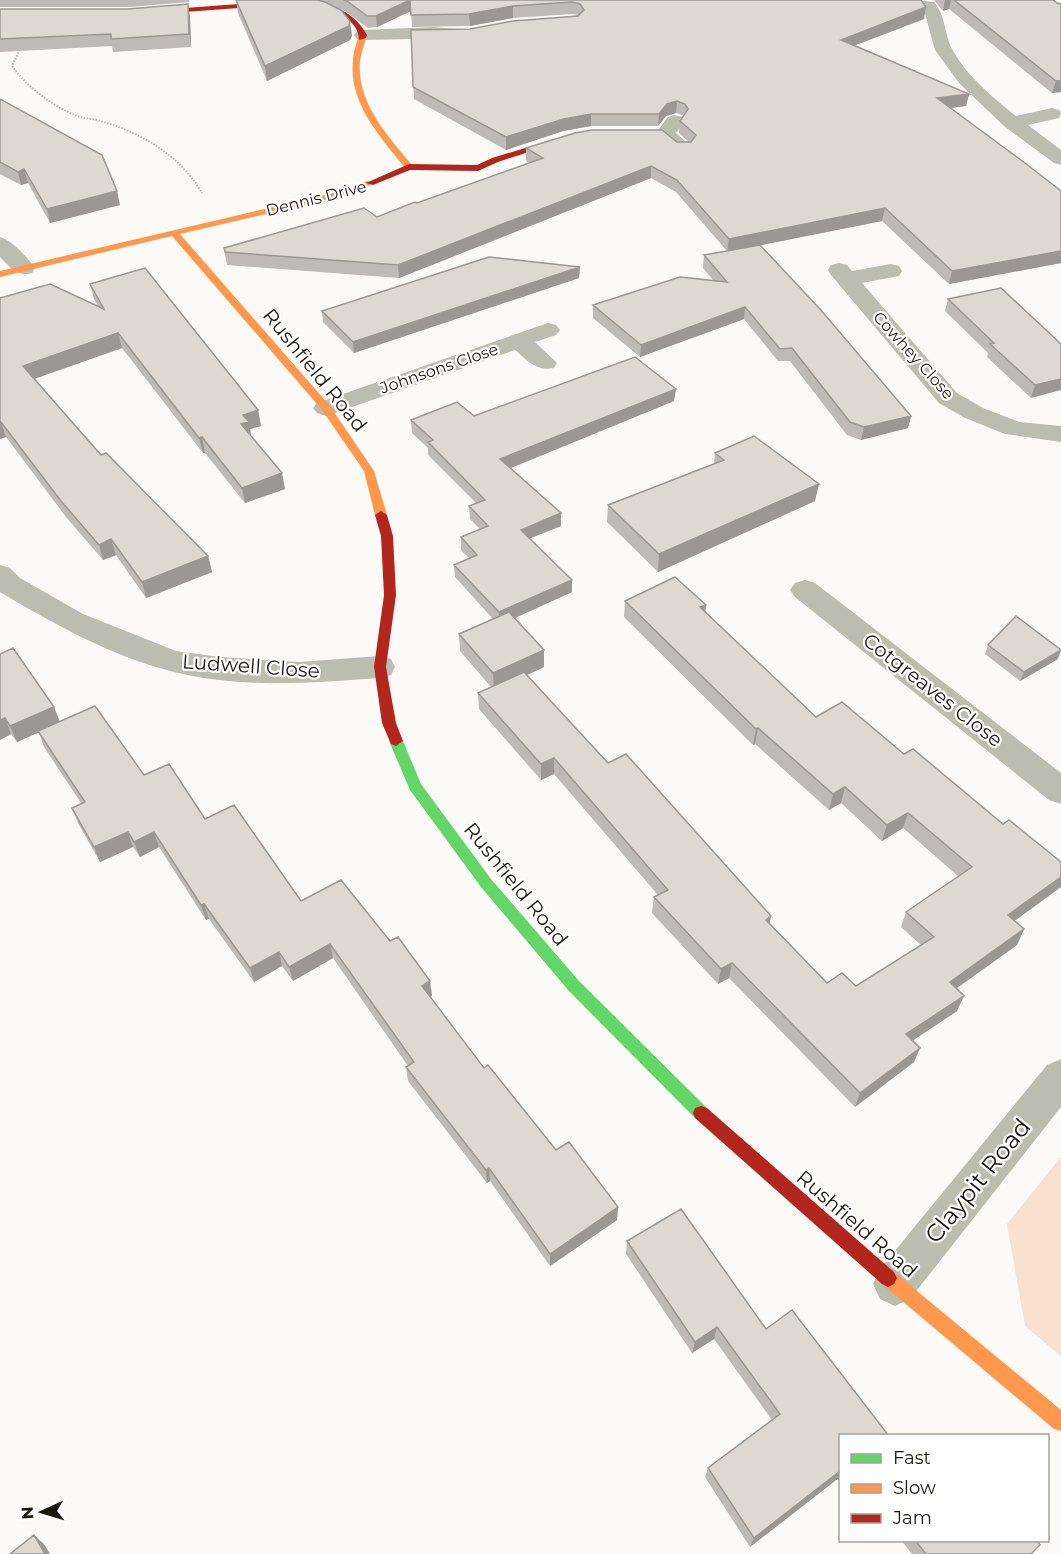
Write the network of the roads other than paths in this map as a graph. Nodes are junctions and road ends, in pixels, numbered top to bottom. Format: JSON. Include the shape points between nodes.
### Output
{"nodes":[{"id":1,"x":922,"y":0,"type":"edge"},
{"id":2,"x":130,"y":14,"type":"edge"},
{"id":3,"x":478,"y":32,"type":"edge"},
{"id":4,"x":363,"y":35,"type":"junction"},
{"id":5,"x":1052,"y":114,"type":"dead end"},
{"id":6,"x":1012,"y":123,"type":"junction"},
{"id":7,"x":665,"y":130,"type":"edge"},
{"id":8,"x":581,"y":135,"type":"edge"},
{"id":9,"x":683,"y":148,"type":"edge"},
{"id":10,"x":1061,"y":159,"type":"edge"},
{"id":11,"x":409,"y":166,"type":"junction"},
{"id":12,"x":175,"y":234,"type":"junction"},
{"id":13,"x":0,"y":244,"type":"edge"},
{"id":14,"x":24,"y":268,"type":"junction"},
{"id":15,"x":891,"y":271,"type":"dead end"},
{"id":16,"x":0,"y":274,"type":"edge"},
{"id":17,"x":548,"y":330,"type":"dead end"},
{"id":18,"x":519,"y":341,"type":"junction"},
{"id":19,"x":545,"y":363,"type":"dead end"},
{"id":20,"x":326,"y":408,"type":"junction"},
{"id":21,"x":1061,"y":434,"type":"edge"},
{"id":22,"x":0,"y":575,"type":"edge"},
{"id":23,"x":805,"y":590,"type":"dead end"},
{"id":24,"x":380,"y":667,"type":"junction"},
{"id":25,"x":1061,"y":791,"type":"edge"},
{"id":26,"x":1061,"y":1077,"type":"edge"},
{"id":27,"x":895,"y":1284,"type":"junction"},
{"id":28,"x":1061,"y":1422,"type":"edge"}],
"edges":[{"from":1,"to":6,"type":"street","via":[[938,19],[940,41],[954,63],[994,110]]},
{"from":2,"to":4,"type":"street","via":[[294,2],[339,12],[356,22]]},
{"from":3,"to":4,"type":"street"},
{"from":4,"to":11,"type":"street","via":[[356,65],[358,87],[369,115]]},
{"from":5,"to":6,"type":"street"},
{"from":6,"to":10,"type":"street"},
{"from":7,"to":9,"type":"street"},
{"from":8,"to":11,"type":"street","name":"Dennis Drive","via":[[478,168]]},
{"from":11,"to":12,"type":"street","name":"Dennis Drive","via":[[349,192]]},
{"from":12,"to":14,"type":"street","name":"Dennis Drive"},
{"from":12,"to":20,"type":"street","name":"Rushfield Road"},
{"from":13,"to":14,"type":"street"},
{"from":14,"to":16,"type":"street","name":"Dennis Drive"},
{"from":15,"to":21,"type":"street","name":"Cowhey Close","via":[[842,274],[948,398],[1014,429]]},
{"from":17,"to":18,"type":"street","name":"Johnsons Close"},
{"from":18,"to":19,"type":"street","name":"Johnsons Close"},
{"from":18,"to":20,"type":"street","name":"Johnsons Close"},
{"from":20,"to":24,"type":"street","name":"Rushfield Road","via":[[369,471],[387,536],[390,595]]},
{"from":22,"to":24,"type":"street","name":"Ludwell Close","via":[[10,585],[72,621],[173,661],[299,673]]},
{"from":23,"to":25,"type":"street","name":"Cotgreaves Close"},
{"from":24,"to":27,"type":"street","name":"Rushfield Road","via":[[389,723],[415,786],[486,883],[574,986],[681,1095]]},
{"from":26,"to":27,"type":"street","name":"Claypit Road"},
{"from":27,"to":28,"type":"street","name":"Rushfield Road"}]}
